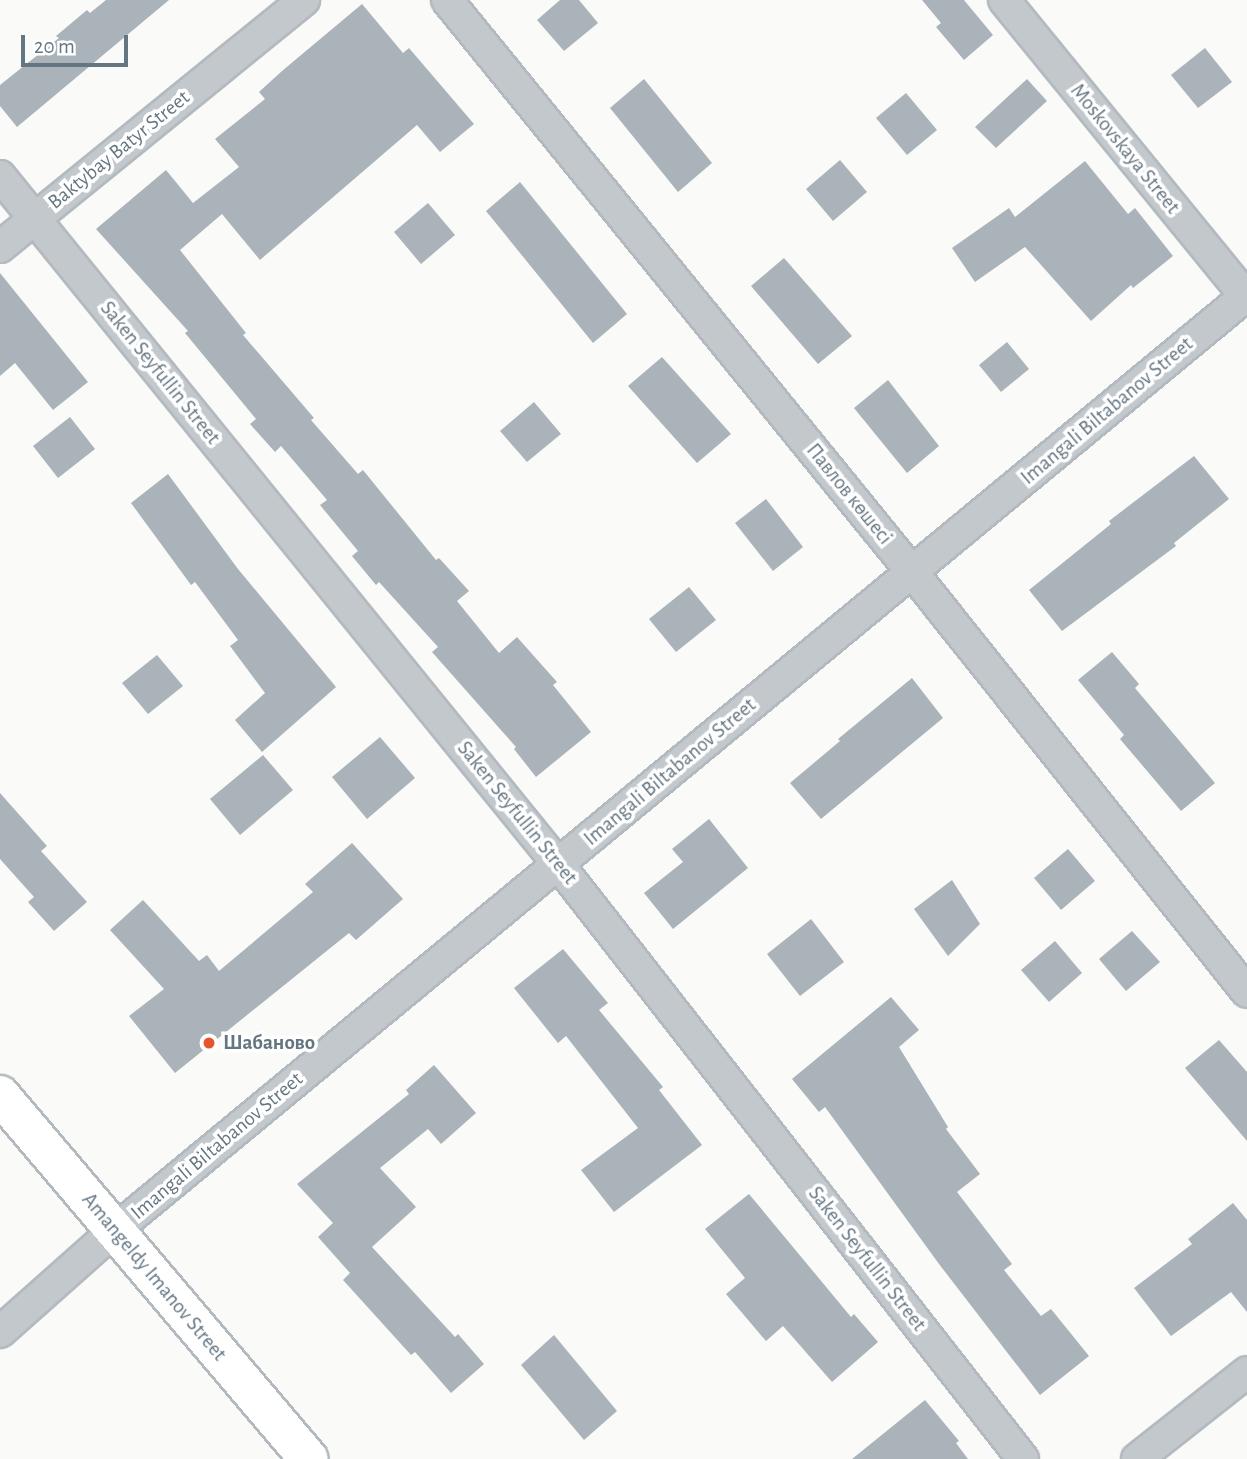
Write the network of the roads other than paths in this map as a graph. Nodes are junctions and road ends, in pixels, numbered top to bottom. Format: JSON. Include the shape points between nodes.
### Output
{"nodes":[{"id":1,"x":304,"y":0,"type":"edge"},
{"id":2,"x":447,"y":0,"type":"edge"},
{"id":3,"x":1004,"y":0,"type":"edge"},
{"id":4,"x":0,"y":176,"type":"edge"},
{"id":5,"x":35,"y":219,"type":"junction"},
{"id":6,"x":0,"y":247,"type":"edge"},
{"id":7,"x":1247,"y":297,"type":"edge"},
{"id":8,"x":912,"y":572,"type":"junction"},
{"id":9,"x":558,"y":864,"type":"junction"},
{"id":10,"x":1247,"y":992,"type":"edge"},
{"id":11,"x":0,"y":1095,"type":"edge"},
{"id":12,"x":115,"y":1230,"type":"junction"},
{"id":13,"x":0,"y":1332,"type":"edge"},
{"id":14,"x":1247,"y":1372,"type":"edge"},
{"id":15,"x":309,"y":1459,"type":"edge"},
{"id":16,"x":1023,"y":1459,"type":"edge"},
{"id":17,"x":1138,"y":1459,"type":"edge"}],
"edges":[{"from":1,"to":5,"type":"street","name":"Baktybay Batyr Street"},
{"from":2,"to":8,"type":"street","name":"Павлов көшесі"},
{"from":3,"to":7,"type":"street","name":"Moskovskaya Street"},
{"from":4,"to":5,"type":"street","name":"Saken Seyfullin Street"},
{"from":5,"to":6,"type":"street","name":"Baktybay Batyr Street"},
{"from":5,"to":9,"type":"street","name":"Saken Seyfullin Street"},
{"from":7,"to":8,"type":"street","name":"Imangali Biltabanov Street"},
{"from":8,"to":9,"type":"street","name":"Imangali Biltabanov Street"},
{"from":8,"to":10,"type":"street","name":"Павлов көшесі"},
{"from":9,"to":12,"type":"street","name":"Imangali Biltabanov Street"},
{"from":9,"to":16,"type":"street","name":"Saken Seyfullin Street"},
{"from":11,"to":12,"type":"main road","name":"Amangeldy Imanov Street"},
{"from":12,"to":13,"type":"street","name":"Imangali Biltabanov Street"},
{"from":12,"to":15,"type":"main road","name":"Amangeldy Imanov Street"},
{"from":14,"to":17,"type":"street"}]}
